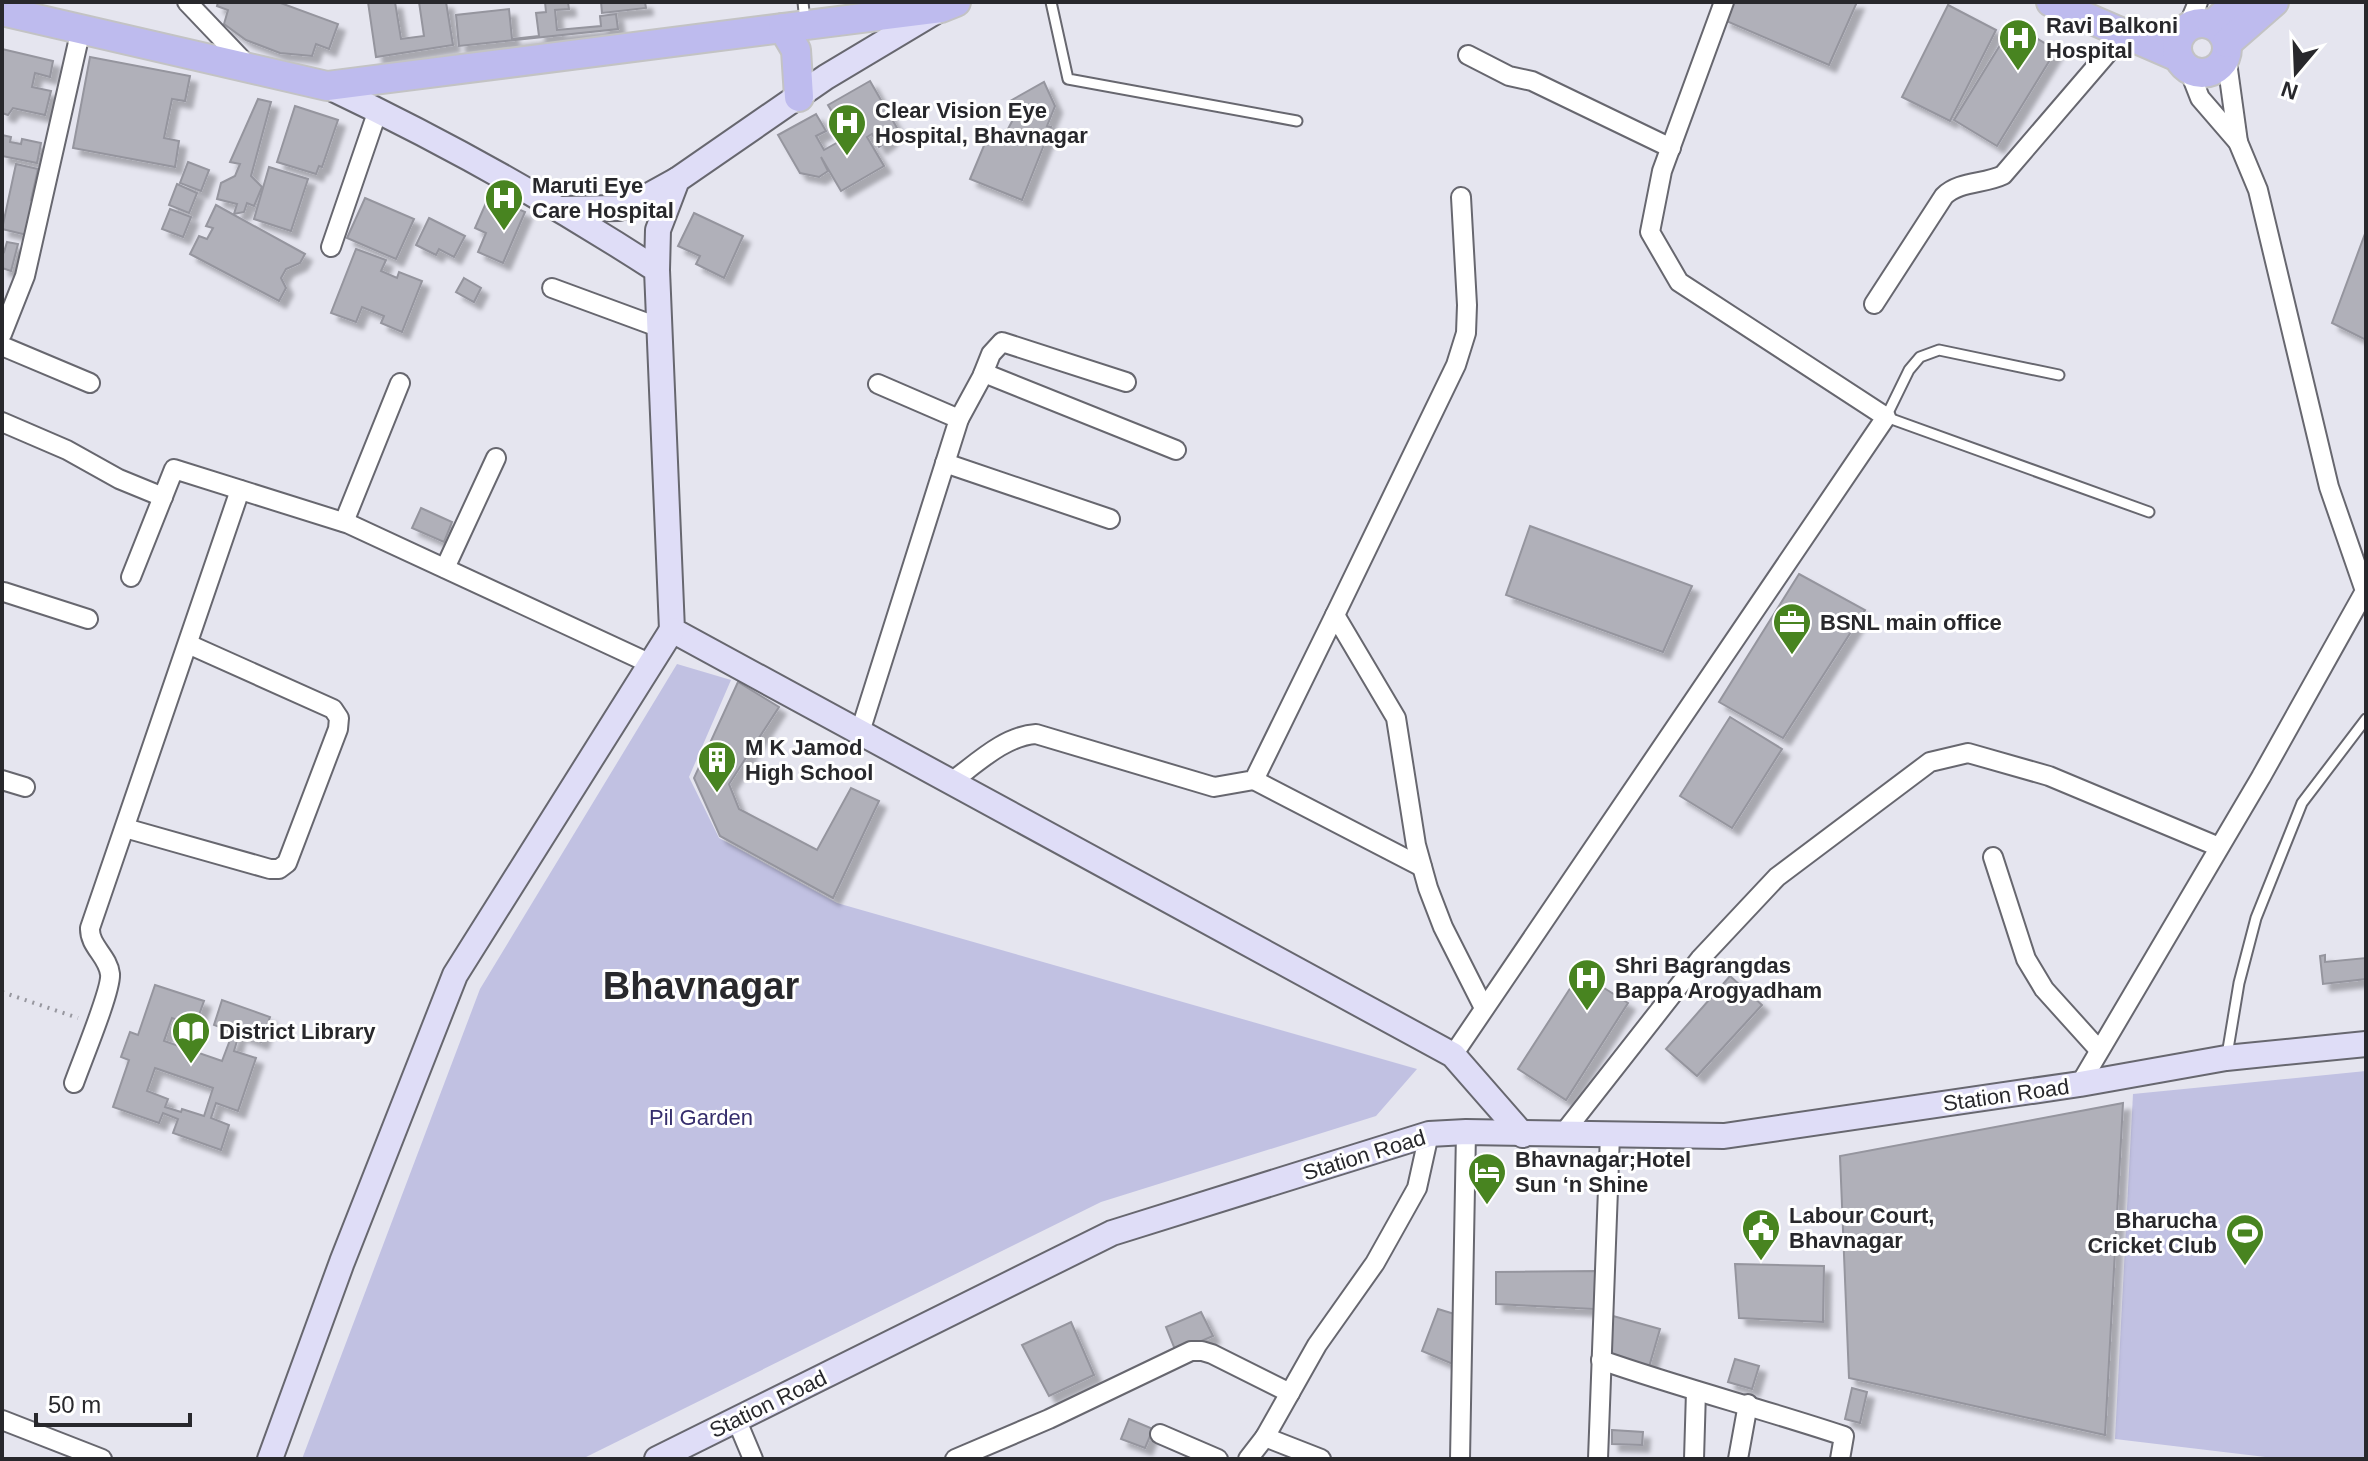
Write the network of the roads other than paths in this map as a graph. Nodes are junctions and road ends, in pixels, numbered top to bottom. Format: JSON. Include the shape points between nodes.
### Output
{"nodes":[{"id":1,"x":187,"y":2,"type":"edge"},
{"id":2,"x":1051,"y":2,"type":"edge"},
{"id":3,"x":1724,"y":2,"type":"edge"},
{"id":4,"x":2051,"y":2,"type":"edge"},
{"id":5,"x":2100,"y":2,"type":"edge"},
{"id":6,"x":2238,"y":2,"type":"edge"},
{"id":7,"x":2274,"y":2,"type":"edge"},
{"id":8,"x":949,"y":5,"type":"edge"},
{"id":9,"x":893,"y":8,"type":"edge"},
{"id":10,"x":2,"y":11,"type":"edge"},
{"id":11,"x":797,"y":19,"type":"edge"},
{"id":12,"x":81,"y":29,"type":"junction"},
{"id":13,"x":2124,"y":34,"type":"junction"},
{"id":14,"x":2202,"y":34,"type":"edge"},
{"id":15,"x":1468,"y":55,"type":"dead end"},
{"id":16,"x":251,"y":69,"type":"junction"},
{"id":17,"x":327,"y":86,"type":"junction"},
{"id":18,"x":799,"y":97,"type":"junction"},
{"id":19,"x":378,"y":110,"type":"junction"},
{"id":20,"x":1297,"y":121,"type":"dead end"},
{"id":21,"x":2238,"y":142,"type":"junction"},
{"id":22,"x":1671,"y":148,"type":"junction"},
{"id":23,"x":677,"y":180,"type":"junction"},
{"id":24,"x":1461,"y":197,"type":"dead end"},
{"id":25,"x":560,"y":209,"type":"junction"},
{"id":26,"x":331,"y":247,"type":"dead end"},
{"id":27,"x":657,"y":270,"type":"junction"},
{"id":28,"x":552,"y":288,"type":"dead end"},
{"id":29,"x":1874,"y":304,"type":"dead end"},
{"id":30,"x":658,"y":327,"type":"junction"},
{"id":31,"x":2,"y":334,"type":"edge"},
{"id":32,"x":2,"y":346,"type":"edge"},
{"id":33,"x":983,"y":374,"type":"junction"},
{"id":34,"x":2059,"y":375,"type":"dead end"},
{"id":35,"x":1126,"y":382,"type":"dead end"},
{"id":36,"x":90,"y":383,"type":"dead end"},
{"id":37,"x":400,"y":383,"type":"dead end"},
{"id":38,"x":878,"y":384,"type":"dead end"},
{"id":39,"x":1886,"y":417,"type":"junction"},
{"id":40,"x":959,"y":419,"type":"junction"},
{"id":41,"x":2,"y":422,"type":"edge"},
{"id":42,"x":1176,"y":450,"type":"dead end"},
{"id":43,"x":496,"y":458,"type":"dead end"},
{"id":44,"x":945,"y":463,"type":"junction"},
{"id":45,"x":240,"y":490,"type":"junction"},
{"id":46,"x":163,"y":497,"type":"junction"},
{"id":47,"x":2149,"y":512,"type":"dead end"},
{"id":48,"x":1110,"y":519,"type":"dead end"},
{"id":49,"x":344,"y":522,"type":"junction"},
{"id":50,"x":445,"y":568,"type":"junction"},
{"id":51,"x":131,"y":577,"type":"dead end"},
{"id":52,"x":3,"y":594,"type":"edge"},
{"id":53,"x":1335,"y":615,"type":"junction"},
{"id":54,"x":88,"y":619,"type":"dead end"},
{"id":55,"x":672,"y":630,"type":"junction"},
{"id":56,"x":188,"y":644,"type":"junction"},
{"id":57,"x":651,"y":664,"type":"junction"},
{"id":58,"x":2366,"y":719,"type":"edge"},
{"id":59,"x":860,"y":732,"type":"junction"},
{"id":60,"x":2,"y":780,"type":"edge"},
{"id":61,"x":1254,"y":780,"type":"junction"},
{"id":62,"x":951,"y":782,"type":"junction"},
{"id":63,"x":25,"y":787,"type":"dead end"},
{"id":64,"x":125,"y":828,"type":"junction"},
{"id":65,"x":2219,"y":847,"type":"junction"},
{"id":66,"x":1993,"y":857,"type":"dead end"},
{"id":67,"x":1422,"y":867,"type":"junction"},
{"id":68,"x":1484,"y":1008,"type":"junction"},
{"id":69,"x":2366,"y":1044,"type":"edge"},
{"id":70,"x":2099,"y":1050,"type":"junction"},
{"id":71,"x":1453,"y":1055,"type":"junction"},
{"id":72,"x":2226,"y":1058,"type":"junction"},
{"id":73,"x":74,"y":1083,"type":"dead end"},
{"id":74,"x":2080,"y":1084,"type":"junction"},
{"id":75,"x":1466,"y":1132,"type":"junction"},
{"id":76,"x":1429,"y":1134,"type":"junction"},
{"id":77,"x":1523,"y":1135,"type":"junction"},
{"id":78,"x":1562,"y":1135,"type":"junction"},
{"id":79,"x":1610,"y":1135,"type":"junction"},
{"id":80,"x":1601,"y":1360,"type":"junction"},
{"id":81,"x":1696,"y":1391,"type":"junction"},
{"id":82,"x":1290,"y":1393,"type":"junction"},
{"id":83,"x":1748,"y":1404,"type":"junction"},
{"id":84,"x":2,"y":1420,"type":"edge"},
{"id":85,"x":737,"y":1421,"type":"junction"},
{"id":86,"x":1160,"y":1434,"type":"dead end"},
{"id":87,"x":1265,"y":1437,"type":"junction"},
{"id":88,"x":78,"y":1455,"type":"edge"},
{"id":89,"x":1297,"y":1455,"type":"edge"},
{"id":90,"x":102,"y":1459,"type":"edge"},
{"id":91,"x":270,"y":1459,"type":"edge"},
{"id":92,"x":657,"y":1459,"type":"edge"},
{"id":93,"x":753,"y":1459,"type":"edge"},
{"id":94,"x":955,"y":1459,"type":"edge"},
{"id":95,"x":1218,"y":1459,"type":"edge"},
{"id":96,"x":1248,"y":1459,"type":"edge"},
{"id":97,"x":1321,"y":1459,"type":"edge"},
{"id":98,"x":1460,"y":1459,"type":"edge"},
{"id":99,"x":1598,"y":1459,"type":"edge"},
{"id":100,"x":1694,"y":1459,"type":"edge"},
{"id":101,"x":1738,"y":1459,"type":"edge"},
{"id":102,"x":1840,"y":1459,"type":"edge"}],
"edges":[{"from":1,"to":16,"type":"street"},
{"from":2,"to":20,"type":"lane","via":[[1068,79]]},
{"from":3,"to":22,"type":"street"},
{"from":4,"to":13,"type":"main road"},
{"from":5,"to":14,"type":"main road","via":[[2140,23]]},
{"from":6,"to":14,"type":"main road"},
{"from":7,"to":14,"type":"main road"},
{"from":8,"to":9,"type":"main road"},
{"from":8,"to":18,"type":"main road"},
{"from":9,"to":11,"type":"main road"},
{"from":10,"to":12,"type":"main road"},
{"from":11,"to":17,"type":"main road"},
{"from":11,"to":18,"type":"main road"},
{"from":12,"to":16,"type":"main road"},
{"from":12,"to":31,"type":"street","via":[[25,276]]},
{"from":13,"to":14,"type":"main road"},
{"from":13,"to":29,"type":"street","via":[[2003,175],[1944,196]]},
{"from":14,"to":21,"type":"street"},
{"from":14,"to":21,"type":"street","via":[[2200,98]]},
{"from":15,"to":22,"type":"street"},
{"from":16,"to":17,"type":"main road"},
{"from":17,"to":19,"type":"main road"},
{"from":18,"to":23,"type":"main road"},
{"from":19,"to":25,"type":"main road"},
{"from":19,"to":26,"type":"street"},
{"from":21,"to":65,"type":"street","via":[[2258,190],[2329,487],[2365,591]]},
{"from":22,"to":39,"type":"street","via":[[1650,232],[1679,282]]},
{"from":23,"to":25,"type":"main road","via":[[619,208]]},
{"from":23,"to":27,"type":"main road","via":[[658,230]]},
{"from":24,"to":53,"type":"street","via":[[1466,333],[1456,365]]},
{"from":25,"to":27,"type":"main road"},
{"from":27,"to":30,"type":"main road"},
{"from":28,"to":30,"type":"street"},
{"from":30,"to":55,"type":"main road"},
{"from":32,"to":36,"type":"street"},
{"from":33,"to":35,"type":"street","via":[[1002,342]]},
{"from":33,"to":40,"type":"street"},
{"from":33,"to":42,"type":"street"},
{"from":34,"to":39,"type":"lane","via":[[1939,350],[1920,357],[1909,370]]},
{"from":37,"to":49,"type":"street"},
{"from":38,"to":40,"type":"street"},
{"from":39,"to":47,"type":"lane"},
{"from":39,"to":68,"type":"street"},
{"from":40,"to":44,"type":"street"},
{"from":41,"to":46,"type":"street"},
{"from":43,"to":50,"type":"street"},
{"from":44,"to":48,"type":"street"},
{"from":44,"to":59,"type":"street"},
{"from":45,"to":46,"type":"street","via":[[174,469]]},
{"from":45,"to":49,"type":"street"},
{"from":45,"to":56,"type":"street"},
{"from":46,"to":51,"type":"street"},
{"from":49,"to":50,"type":"street"},
{"from":50,"to":57,"type":"street"},
{"from":52,"to":54,"type":"street"},
{"from":53,"to":61,"type":"street"},
{"from":53,"to":67,"type":"street","via":[[1396,718]]},
{"from":55,"to":57,"type":"main road"},
{"from":55,"to":59,"type":"main road"},
{"from":56,"to":64,"type":"street"},
{"from":56,"to":64,"type":"street","via":[[333,709],[338,729],[287,863],[279,869]]},
{"from":57,"to":91,"type":"main road","via":[[455,975]]},
{"from":58,"to":72,"type":"lane","via":[[2302,803],[2256,918]]},
{"from":59,"to":62,"type":"main road"},
{"from":60,"to":63,"type":"street"},
{"from":61,"to":62,"type":"street","via":[[1214,787],[1036,734],[1008,741]]},
{"from":61,"to":67,"type":"street"},
{"from":62,"to":71,"type":"main road"},
{"from":64,"to":73,"type":"street","via":[[90,928],[89,936],[110,974]]},
{"from":65,"to":70,"type":"street"},
{"from":65,"to":78,"type":"street","via":[[2049,776],[1968,753],[1930,762],[1777,877],[1700,959]]},
{"from":66,"to":70,"type":"street","via":[[2026,959],[2044,989]]},
{"from":67,"to":68,"type":"street","via":[[1443,927]]},
{"from":68,"to":71,"type":"street"},
{"from":69,"to":72,"type":"main road","name":"Station Road"},
{"from":70,"to":74,"type":"street"},
{"from":71,"to":77,"type":"main road"},
{"from":72,"to":74,"type":"main road","name":"Station Road"},
{"from":74,"to":79,"type":"main road","name":"Station Road","via":[[1724,1136]]},
{"from":75,"to":76,"type":"main road","name":"Station Road"},
{"from":75,"to":77,"type":"main road","name":"Station Road"},
{"from":75,"to":98,"type":"street"},
{"from":76,"to":82,"type":"street","via":[[1417,1188]]},
{"from":76,"to":85,"type":"main road","name":"Station Road","via":[[1112,1233]]},
{"from":77,"to":78,"type":"main road","name":"Station Road"},
{"from":78,"to":79,"type":"main road","name":"Station Road"},
{"from":79,"to":80,"type":"street"},
{"from":80,"to":81,"type":"street"},
{"from":80,"to":99,"type":"street"},
{"from":81,"to":83,"type":"street"},
{"from":81,"to":100,"type":"street"},
{"from":82,"to":87,"type":"street"},
{"from":82,"to":94,"type":"street","via":[[1212,1354],[1191,1351]]},
{"from":83,"to":101,"type":"street"},
{"from":83,"to":102,"type":"street","via":[[1844,1436]]},
{"from":84,"to":88,"type":"street"},
{"from":85,"to":92,"type":"main road","name":"Station Road"},
{"from":85,"to":93,"type":"street"},
{"from":86,"to":95,"type":"street"},
{"from":87,"to":89,"type":"street"},
{"from":87,"to":96,"type":"street"},
{"from":88,"to":90,"type":"street"},
{"from":89,"to":97,"type":"street"}]}
